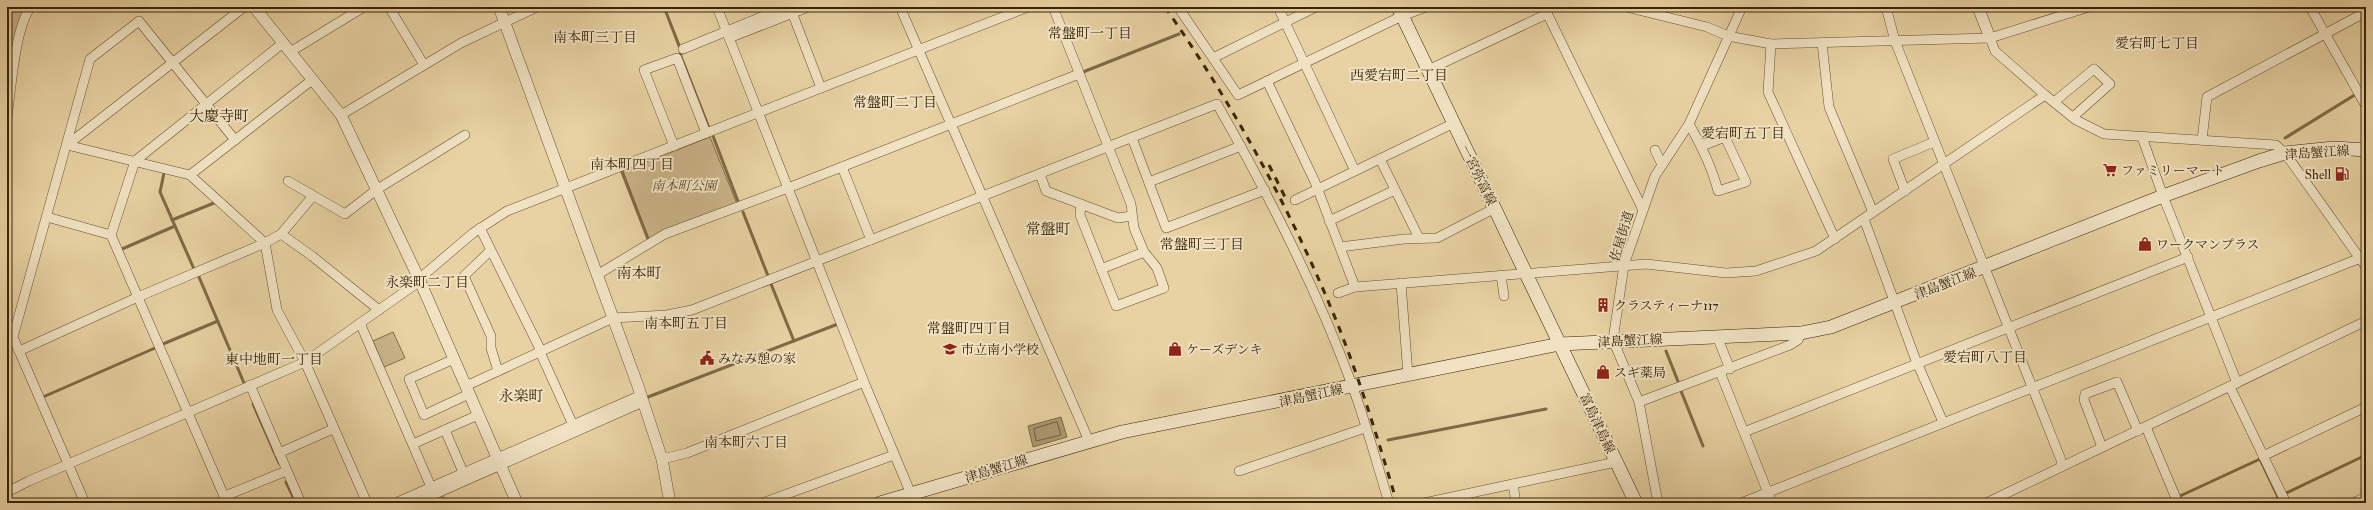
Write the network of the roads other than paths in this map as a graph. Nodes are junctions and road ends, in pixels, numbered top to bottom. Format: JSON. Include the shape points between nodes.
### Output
{"nodes":[{"id":1,"x":31,"y":7,"type":"edge"},
{"id":2,"x":244,"y":7,"type":"edge"},
{"id":3,"x":254,"y":7,"type":"edge"},
{"id":4,"x":364,"y":7,"type":"edge"},
{"id":5,"x":389,"y":7,"type":"edge"},
{"id":6,"x":499,"y":7,"type":"edge"},
{"id":7,"x":537,"y":7,"type":"edge"},
{"id":8,"x":717,"y":7,"type":"edge"},
{"id":9,"x":808,"y":7,"type":"edge"},
{"id":10,"x":900,"y":7,"type":"edge"},
{"id":11,"x":1028,"y":7,"type":"edge"},
{"id":12,"x":1053,"y":7,"type":"edge"},
{"id":13,"x":1178,"y":7,"type":"edge"},
{"id":14,"x":1278,"y":7,"type":"edge"},
{"id":15,"x":1316,"y":7,"type":"edge"},
{"id":16,"x":1426,"y":7,"type":"edge"},
{"id":17,"x":1742,"y":7,"type":"edge"},
{"id":18,"x":1886,"y":7,"type":"edge"},
{"id":19,"x":1978,"y":7,"type":"edge"},
{"id":20,"x":2089,"y":7,"type":"edge"},
{"id":21,"x":2310,"y":7,"type":"edge"},
{"id":22,"x":1631,"y":8,"type":"edge"},
{"id":23,"x":789,"y":9,"type":"edge"},
{"id":24,"x":1546,"y":10,"type":"edge"},
{"id":25,"x":1400,"y":12,"type":"edge"},
{"id":26,"x":2366,"y":12,"type":"edge"},
{"id":27,"x":1285,"y":21,"type":"junction"},
{"id":28,"x":504,"y":24,"type":"junction"},
{"id":29,"x":2325,"y":34,"type":"junction"},
{"id":30,"x":728,"y":35,"type":"junction"},
{"id":31,"x":1728,"y":36,"type":"junction"},
{"id":32,"x":1990,"y":38,"type":"junction"},
{"id":33,"x":1895,"y":41,"type":"junction"},
{"id":34,"x":283,"y":43,"type":"junction"},
{"id":35,"x":1822,"y":43,"type":"junction"},
{"id":36,"x":1771,"y":44,"type":"junction"},
{"id":37,"x":683,"y":49,"type":"dead end"},
{"id":38,"x":919,"y":50,"type":"junction"},
{"id":39,"x":290,"y":52,"type":"junction"},
{"id":40,"x":1213,"y":58,"type":"junction"},
{"id":41,"x":173,"y":63,"type":"junction"},
{"id":42,"x":1304,"y":64,"type":"junction"},
{"id":43,"x":424,"y":65,"type":"junction"},
{"id":44,"x":1428,"y":70,"type":"junction"},
{"id":45,"x":1079,"y":74,"type":"junction"},
{"id":46,"x":312,"y":80,"type":"junction"},
{"id":47,"x":1267,"y":81,"type":"junction"},
{"id":48,"x":821,"y":88,"type":"junction"},
{"id":49,"x":2045,"y":95,"type":"junction"},
{"id":50,"x":2054,"y":102,"type":"junction"},
{"id":51,"x":206,"y":104,"type":"junction"},
{"id":52,"x":2366,"y":106,"type":"edge"},
{"id":53,"x":759,"y":112,"type":"junction"},
{"id":54,"x":341,"y":115,"type":"junction"},
{"id":55,"x":7,"y":117,"type":"edge"},
{"id":56,"x":2073,"y":117,"type":"junction"},
{"id":57,"x":1454,"y":123,"type":"junction"},
{"id":58,"x":950,"y":124,"type":"junction"},
{"id":59,"x":1688,"y":124,"type":"junction"},
{"id":60,"x":706,"y":133,"type":"junction"},
{"id":61,"x":465,"y":134,"type":"dead end"},
{"id":62,"x":2142,"y":136,"type":"junction"},
{"id":63,"x":1132,"y":138,"type":"junction"},
{"id":64,"x":235,"y":140,"type":"junction"},
{"id":65,"x":2202,"y":140,"type":"junction"},
{"id":66,"x":1934,"y":142,"type":"junction"},
{"id":67,"x":67,"y":145,"type":"junction"},
{"id":68,"x":674,"y":146,"type":"junction"},
{"id":69,"x":1241,"y":146,"type":"junction"},
{"id":70,"x":1702,"y":146,"type":"junction"},
{"id":71,"x":1109,"y":147,"type":"junction"},
{"id":72,"x":1655,"y":150,"type":"dead end"},
{"id":73,"x":2366,"y":150,"type":"edge"},
{"id":74,"x":2285,"y":153,"type":"junction"},
{"id":75,"x":1380,"y":159,"type":"junction"},
{"id":76,"x":134,"y":161,"type":"junction"},
{"id":77,"x":1662,"y":165,"type":"junction"},
{"id":78,"x":1943,"y":165,"type":"junction"},
{"id":79,"x":842,"y":167,"type":"junction"},
{"id":80,"x":1355,"y":171,"type":"junction"},
{"id":81,"x":1040,"y":174,"type":"junction"},
{"id":82,"x":190,"y":175,"type":"junction"},
{"id":83,"x":288,"y":181,"type":"dead end"},
{"id":84,"x":1149,"y":182,"type":"junction"},
{"id":85,"x":565,"y":188,"type":"junction"},
{"id":86,"x":788,"y":188,"type":"junction"},
{"id":87,"x":376,"y":190,"type":"junction"},
{"id":88,"x":1265,"y":190,"type":"junction"},
{"id":89,"x":1317,"y":190,"type":"junction"},
{"id":90,"x":1395,"y":190,"type":"junction"},
{"id":91,"x":1905,"y":191,"type":"junction"},
{"id":92,"x":313,"y":196,"type":"junction"},
{"id":93,"x":982,"y":196,"type":"junction"},
{"id":94,"x":2163,"y":196,"type":"junction"},
{"id":95,"x":1294,"y":200,"type":"dead end"},
{"id":96,"x":1081,"y":204,"type":"junction"},
{"id":97,"x":1495,"y":208,"type":"junction"},
{"id":98,"x":1643,"y":210,"type":"junction"},
{"id":99,"x":1873,"y":212,"type":"junction"},
{"id":100,"x":1132,"y":216,"type":"junction"},
{"id":101,"x":46,"y":218,"type":"junction"},
{"id":102,"x":1864,"y":219,"type":"junction"},
{"id":103,"x":1329,"y":221,"type":"junction"},
{"id":104,"x":480,"y":228,"type":"junction"},
{"id":105,"x":281,"y":234,"type":"junction"},
{"id":106,"x":111,"y":235,"type":"junction"},
{"id":107,"x":1419,"y":238,"type":"junction"},
{"id":108,"x":1835,"y":238,"type":"junction"},
{"id":109,"x":871,"y":240,"type":"junction"},
{"id":110,"x":265,"y":243,"type":"junction"},
{"id":111,"x":1340,"y":247,"type":"junction"},
{"id":112,"x":490,"y":251,"type":"junction"},
{"id":113,"x":1144,"y":252,"type":"junction"},
{"id":114,"x":2188,"y":257,"type":"junction"},
{"id":115,"x":2358,"y":259,"type":"junction"},
{"id":116,"x":817,"y":261,"type":"junction"},
{"id":117,"x":1624,"y":265,"type":"junction"},
{"id":118,"x":1985,"y":268,"type":"junction"},
{"id":119,"x":2366,"y":268,"type":"edge"},
{"id":120,"x":1101,"y":269,"type":"junction"},
{"id":121,"x":1526,"y":273,"type":"junction"},
{"id":122,"x":1501,"y":275,"type":"junction"},
{"id":123,"x":597,"y":276,"type":"junction"},
{"id":124,"x":419,"y":280,"type":"junction"},
{"id":125,"x":1401,"y":283,"type":"junction"},
{"id":126,"x":1355,"y":287,"type":"junction"},
{"id":127,"x":1338,"y":293,"type":"dead end"},
{"id":128,"x":1504,"y":296,"type":"dead end"},
{"id":129,"x":138,"y":297,"type":"junction"},
{"id":130,"x":1895,"y":302,"type":"junction"},
{"id":131,"x":379,"y":310,"type":"junction"},
{"id":132,"x":2211,"y":317,"type":"junction"},
{"id":133,"x":613,"y":318,"type":"junction"},
{"id":134,"x":2366,"y":321,"type":"edge"},
{"id":135,"x":360,"y":323,"type":"junction"},
{"id":136,"x":2008,"y":327,"type":"junction"},
{"id":137,"x":1801,"y":333,"type":"junction"},
{"id":138,"x":1717,"y":336,"type":"junction"},
{"id":139,"x":1613,"y":340,"type":"junction"},
{"id":140,"x":1560,"y":344,"type":"junction"},
{"id":141,"x":19,"y":351,"type":"junction"},
{"id":142,"x":540,"y":352,"type":"junction"},
{"id":143,"x":454,"y":359,"type":"junction"},
{"id":144,"x":305,"y":362,"type":"junction"},
{"id":145,"x":1918,"y":363,"type":"junction"},
{"id":146,"x":1730,"y":369,"type":"junction"},
{"id":147,"x":498,"y":371,"type":"junction"},
{"id":148,"x":1720,"y":372,"type":"junction"},
{"id":149,"x":1408,"y":375,"type":"junction"},
{"id":150,"x":864,"y":382,"type":"junction"},
{"id":151,"x":250,"y":385,"type":"junction"},
{"id":152,"x":2234,"y":385,"type":"junction"},
{"id":153,"x":1352,"y":386,"type":"junction"},
{"id":154,"x":2032,"y":387,"type":"junction"},
{"id":155,"x":468,"y":390,"type":"junction"},
{"id":156,"x":642,"y":399,"type":"junction"},
{"id":157,"x":1639,"y":402,"type":"junction"},
{"id":158,"x":2366,"y":407,"type":"edge"},
{"id":159,"x":188,"y":412,"type":"junction"},
{"id":160,"x":478,"y":415,"type":"junction"},
{"id":161,"x":1943,"y":422,"type":"junction"},
{"id":162,"x":572,"y":425,"type":"junction"},
{"id":163,"x":1365,"y":428,"type":"junction"},
{"id":164,"x":333,"y":429,"type":"junction"},
{"id":165,"x":2142,"y":429,"type":"junction"},
{"id":166,"x":445,"y":430,"type":"junction"},
{"id":167,"x":1744,"y":432,"type":"junction"},
{"id":168,"x":1089,"y":441,"type":"junction"},
{"id":169,"x":413,"y":444,"type":"junction"},
{"id":170,"x":2102,"y":447,"type":"junction"},
{"id":171,"x":280,"y":453,"type":"junction"},
{"id":172,"x":894,"y":455,"type":"junction"},
{"id":173,"x":2263,"y":456,"type":"junction"},
{"id":174,"x":662,"y":459,"type":"junction"},
{"id":175,"x":499,"y":461,"type":"junction"},
{"id":176,"x":1616,"y":462,"type":"junction"},
{"id":177,"x":68,"y":464,"type":"junction"},
{"id":178,"x":2061,"y":467,"type":"junction"},
{"id":179,"x":286,"y":471,"type":"junction"},
{"id":180,"x":1239,"y":471,"type":"dead end"},
{"id":181,"x":463,"y":472,"type":"junction"},
{"id":182,"x":1513,"y":484,"type":"junction"},
{"id":183,"x":431,"y":487,"type":"junction"},
{"id":184,"x":1768,"y":491,"type":"junction"},
{"id":185,"x":7,"y":492,"type":"edge"},
{"id":186,"x":911,"y":494,"type":"junction"},
{"id":187,"x":2366,"y":497,"type":"edge"},
{"id":188,"x":7,"y":498,"type":"edge"},
{"id":189,"x":226,"y":500,"type":"edge"},
{"id":190,"x":1446,"y":500,"type":"edge"},
{"id":191,"x":8,"y":503,"type":"edge"},
{"id":192,"x":85,"y":503,"type":"edge"},
{"id":193,"x":301,"y":503,"type":"edge"},
{"id":194,"x":366,"y":503,"type":"edge"},
{"id":195,"x":395,"y":503,"type":"edge"},
{"id":196,"x":414,"y":503,"type":"edge"},
{"id":197,"x":517,"y":503,"type":"edge"},
{"id":198,"x":670,"y":503,"type":"edge"},
{"id":199,"x":762,"y":503,"type":"edge"},
{"id":200,"x":880,"y":503,"type":"edge"},
{"id":201,"x":1389,"y":503,"type":"edge"},
{"id":202,"x":1424,"y":503,"type":"edge"},
{"id":203,"x":1516,"y":503,"type":"edge"},
{"id":204,"x":1636,"y":503,"type":"edge"},
{"id":205,"x":1658,"y":503,"type":"edge"},
{"id":206,"x":1741,"y":503,"type":"edge"},
{"id":207,"x":1772,"y":503,"type":"edge"},
{"id":208,"x":1986,"y":503,"type":"edge"},
{"id":209,"x":2178,"y":503,"type":"edge"},
{"id":210,"x":2286,"y":503,"type":"edge"},
{"id":211,"x":2353,"y":503,"type":"edge"}],
"edges":[{"from":1,"to":55,"type":"street","via":[[24,18],[20,35]]},
{"from":2,"to":41,"type":"street"},
{"from":3,"to":34,"type":"street"},
{"from":4,"to":39,"type":"street"},
{"from":5,"to":43,"type":"street"},
{"from":6,"to":28,"type":"street"},
{"from":7,"to":28,"type":"street"},
{"from":8,"to":30,"type":"street"},
{"from":9,"to":23,"type":"street"},
{"from":10,"to":38,"type":"street"},
{"from":11,"to":38,"type":"street"},
{"from":12,"to":45,"type":"street"},
{"from":13,"to":40,"type":"street"},
{"from":14,"to":27,"type":"street"},
{"from":15,"to":27,"type":"street"},
{"from":16,"to":25,"type":"street"},
{"from":17,"to":31,"type":"street","name":"佐屋街道"},
{"from":18,"to":33,"type":"street"},
{"from":19,"to":32,"type":"street"},
{"from":20,"to":32,"type":"street"},
{"from":21,"to":29,"type":"street"},
{"from":22,"to":31,"type":"street","via":[[1707,27]]},
{"from":23,"to":30,"type":"street"},
{"from":23,"to":48,"type":"street"},
{"from":24,"to":44,"type":"street"},
{"from":24,"to":98,"type":"street"},
{"from":25,"to":42,"type":"street"},
{"from":25,"to":44,"type":"main road","name":"一宮弥富線"},
{"from":26,"to":29,"type":"street"},
{"from":27,"to":40,"type":"street"},
{"from":27,"to":42,"type":"street"},
{"from":28,"to":43,"type":"street","via":[[461,43]]},
{"from":28,"to":85,"type":"street"},
{"from":29,"to":52,"type":"street"},
{"from":29,"to":65,"type":"street","via":[[2207,97]]},
{"from":30,"to":37,"type":"street"},
{"from":30,"to":53,"type":"street"},
{"from":31,"to":36,"type":"street"},
{"from":31,"to":59,"type":"street","name":"佐屋街道"},
{"from":32,"to":33,"type":"street"},
{"from":32,"to":49,"type":"street","via":[[1995,51]]},
{"from":33,"to":35,"type":"street"},
{"from":33,"to":66,"type":"street"},
{"from":34,"to":39,"type":"street"},
{"from":34,"to":51,"type":"street"},
{"from":35,"to":36,"type":"street"},
{"from":35,"to":99,"type":"street","via":[[1829,107]]},
{"from":36,"to":108,"type":"street","via":[[1768,92]]},
{"from":38,"to":48,"type":"street"},
{"from":38,"to":58,"type":"street"},
{"from":39,"to":46,"type":"street"},
{"from":40,"to":47,"type":"street","via":[[1238,95]]},
{"from":41,"to":51,"type":"street"},
{"from":41,"to":67,"type":"street"},
{"from":41,"to":67,"type":"street","via":[[139,21],[90,59]]},
{"from":42,"to":47,"type":"street"},
{"from":42,"to":80,"type":"street"},
{"from":43,"to":54,"type":"street"},
{"from":44,"to":57,"type":"main road","name":"一宮弥富線"},
{"from":45,"to":58,"type":"street"},
{"from":45,"to":71,"type":"street"},
{"from":46,"to":54,"type":"street"},
{"from":46,"to":64,"type":"street"},
{"from":47,"to":89,"type":"street"},
{"from":48,"to":53,"type":"street"},
{"from":49,"to":50,"type":"street"},
{"from":49,"to":78,"type":"street"},
{"from":50,"to":56,"type":"street"},
{"from":50,"to":56,"type":"street","via":[[2094,69],[2110,84]]},
{"from":51,"to":64,"type":"street"},
{"from":51,"to":76,"type":"street"},
{"from":53,"to":60,"type":"street"},
{"from":53,"to":86,"type":"street"},
{"from":54,"to":87,"type":"street"},
{"from":56,"to":62,"type":"street","via":[[2104,134]]},
{"from":57,"to":75,"type":"street"},
{"from":57,"to":97,"type":"main road","name":"一宮弥富線"},
{"from":58,"to":79,"type":"street"},
{"from":58,"to":93,"type":"street"},
{"from":59,"to":70,"type":"street"},
{"from":59,"to":77,"type":"street","name":"佐屋街道"},
{"from":60,"to":68,"type":"street"},
{"from":60,"to":68,"type":"street","via":[[677,58],[644,70]]},
{"from":61,"to":87,"type":"street"},
{"from":62,"to":65,"type":"street"},
{"from":62,"to":94,"type":"street"},
{"from":63,"to":69,"type":"street","via":[[1217,104]]},
{"from":63,"to":71,"type":"street"},
{"from":63,"to":84,"type":"street"},
{"from":64,"to":82,"type":"street"},
{"from":65,"to":74,"type":"street","via":[[2276,145]]},
{"from":66,"to":78,"type":"street"},
{"from":66,"to":91,"type":"street","via":[[1893,160]]},
{"from":67,"to":76,"type":"street"},
{"from":67,"to":101,"type":"street"},
{"from":68,"to":85,"type":"street"},
{"from":69,"to":84,"type":"street"},
{"from":69,"to":88,"type":"street"},
{"from":70,"to":70,"type":"street","via":[[1718,191],[1746,182],[1725,137]]},
{"from":71,"to":81,"type":"street"},
{"from":71,"to":100,"type":"street","via":[[1131,204]]},
{"from":72,"to":77,"type":"street"},
{"from":73,"to":74,"type":"main road","name":"津島蟹江線","via":[[2334,148]]},
{"from":74,"to":94,"type":"main road","name":"津島蟹江線"},
{"from":74,"to":115,"type":"street"},
{"from":75,"to":80,"type":"street"},
{"from":75,"to":90,"type":"street"},
{"from":76,"to":82,"type":"street"},
{"from":76,"to":106,"type":"street"},
{"from":77,"to":98,"type":"street","name":"佐屋街道","via":[[1655,176]]},
{"from":78,"to":91,"type":"street"},
{"from":78,"to":118,"type":"street"},
{"from":79,"to":86,"type":"street"},
{"from":79,"to":109,"type":"street"},
{"from":80,"to":89,"type":"street"},
{"from":81,"to":93,"type":"street"},
{"from":81,"to":96,"type":"street","via":[[1046,191]]},
{"from":82,"to":110,"type":"street"},
{"from":83,"to":92,"type":"street"},
{"from":84,"to":88,"type":"street","via":[[1166,228]]},
{"from":85,"to":104,"type":"street","via":[[507,211]]},
{"from":85,"to":123,"type":"street"},
{"from":86,"to":116,"type":"street"},
{"from":86,"to":123,"type":"street","via":[[665,234]]},
{"from":87,"to":92,"type":"street","via":[[345,214]]},
{"from":87,"to":124,"type":"street"},
{"from":88,"to":153,"type":"street","via":[[1292,244]]},
{"from":89,"to":95,"type":"street"},
{"from":89,"to":103,"type":"street"},
{"from":90,"to":103,"type":"street"},
{"from":90,"to":107,"type":"street"},
{"from":91,"to":99,"type":"street"},
{"from":92,"to":105,"type":"street"},
{"from":93,"to":109,"type":"street"},
{"from":93,"to":168,"type":"street"},
{"from":94,"to":114,"type":"street"},
{"from":94,"to":118,"type":"main road","name":"津島蟹江線"},
{"from":96,"to":100,"type":"street","via":[[1118,218]]},
{"from":96,"to":120,"type":"street","via":[[1080,215]]},
{"from":97,"to":107,"type":"street","via":[[1437,238]]},
{"from":97,"to":121,"type":"main road","name":"一宮弥富線"},
{"from":98,"to":117,"type":"street","name":"佐屋街道"},
{"from":99,"to":102,"type":"street"},
{"from":100,"to":113,"type":"street"},
{"from":101,"to":106,"type":"street"},
{"from":101,"to":141,"type":"street","via":[[13,338]]},
{"from":102,"to":108,"type":"street"},
{"from":102,"to":130,"type":"street"},
{"from":103,"to":111,"type":"street"},
{"from":104,"to":112,"type":"street"},
{"from":104,"to":124,"type":"street"},
{"from":105,"to":110,"type":"street"},
{"from":105,"to":131,"type":"street"},
{"from":106,"to":129,"type":"street"},
{"from":107,"to":111,"type":"street"},
{"from":108,"to":117,"type":"street","via":[[1816,251],[1756,271],[1726,273],[1646,264]]},
{"from":109,"to":116,"type":"street"},
{"from":110,"to":129,"type":"street"},
{"from":110,"to":144,"type":"street","via":[[277,310]]},
{"from":111,"to":126,"type":"street"},
{"from":112,"to":142,"type":"street","via":[[510,284]]},
{"from":112,"to":147,"type":"street","via":[[464,276],[491,336],[491,348]]},
{"from":113,"to":120,"type":"street"},
{"from":113,"to":120,"type":"street","via":[[1157,268],[1164,288],[1116,306]]},
{"from":114,"to":132,"type":"street"},
{"from":114,"to":136,"type":"street"},
{"from":115,"to":119,"type":"street"},
{"from":115,"to":132,"type":"street"},
{"from":116,"to":133,"type":"street","via":[[692,310],[667,315]]},
{"from":116,"to":150,"type":"street"},
{"from":117,"to":121,"type":"street"},
{"from":117,"to":139,"type":"street","name":"佐屋街道"},
{"from":118,"to":130,"type":"main road","name":"津島蟹江線"},
{"from":118,"to":136,"type":"street"},
{"from":121,"to":122,"type":"street"},
{"from":121,"to":140,"type":"main road","name":"一宮弥富線"},
{"from":122,"to":125,"type":"street"},
{"from":122,"to":128,"type":"street"},
{"from":123,"to":133,"type":"street"},
{"from":124,"to":131,"type":"street"},
{"from":124,"to":143,"type":"street"},
{"from":125,"to":126,"type":"street"},
{"from":125,"to":149,"type":"street"},
{"from":126,"to":127,"type":"street"},
{"from":129,"to":141,"type":"street"},
{"from":129,"to":159,"type":"street"},
{"from":130,"to":137,"type":"main road","name":"津島蟹江線","via":[[1831,327]]},
{"from":130,"to":145,"type":"street"},
{"from":131,"to":135,"type":"street"},
{"from":132,"to":152,"type":"street"},
{"from":132,"to":154,"type":"street"},
{"from":133,"to":142,"type":"street"},
{"from":133,"to":156,"type":"street"},
{"from":134,"to":152,"type":"street"},
{"from":135,"to":144,"type":"street"},
{"from":135,"to":169,"type":"street"},
{"from":136,"to":145,"type":"street"},
{"from":136,"to":154,"type":"street"},
{"from":137,"to":138,"type":"main road","name":"津島蟹江線"},
{"from":137,"to":146,"type":"street","via":[[1794,343]]},
{"from":138,"to":139,"type":"main road","name":"津島蟹江線"},
{"from":138,"to":146,"type":"street"},
{"from":139,"to":140,"type":"main road","name":"津島蟹江線"},
{"from":139,"to":157,"type":"street"},
{"from":140,"to":149,"type":"main road","name":"津島蟹江線"},
{"from":140,"to":176,"type":"main road","name":"富島津島線"},
{"from":141,"to":177,"type":"street"},
{"from":142,"to":147,"type":"street"},
{"from":142,"to":162,"type":"street"},
{"from":143,"to":155,"type":"street"},
{"from":143,"to":155,"type":"street","via":[[409,379],[424,414]]},
{"from":144,"to":151,"type":"street"},
{"from":144,"to":164,"type":"street"},
{"from":145,"to":161,"type":"street"},
{"from":145,"to":167,"type":"street"},
{"from":146,"to":148,"type":"street"},
{"from":147,"to":155,"type":"street"},
{"from":148,"to":157,"type":"street"},
{"from":148,"to":167,"type":"street"},
{"from":149,"to":153,"type":"main road","name":"津島蟹江線"},
{"from":150,"to":172,"type":"street"},
{"from":150,"to":174,"type":"street","via":[[687,453]]},
{"from":151,"to":159,"type":"street"},
{"from":151,"to":171,"type":"street"},
{"from":152,"to":165,"type":"street"},
{"from":152,"to":173,"type":"street"},
{"from":153,"to":163,"type":"street"},
{"from":153,"to":168,"type":"main road","name":"津島蟹江線"},
{"from":154,"to":161,"type":"street"},
{"from":154,"to":178,"type":"street","via":[[2061,460]]},
{"from":155,"to":160,"type":"street"},
{"from":156,"to":162,"type":"street"},
{"from":156,"to":174,"type":"street"},
{"from":156,"to":175,"type":"street"},
{"from":157,"to":205,"type":"street"},
{"from":158,"to":173,"type":"street"},
{"from":159,"to":177,"type":"street"},
{"from":159,"to":189,"type":"street"},
{"from":160,"to":166,"type":"street"},
{"from":160,"to":175,"type":"street"},
{"from":161,"to":184,"type":"street"},
{"from":162,"to":175,"type":"street"},
{"from":163,"to":180,"type":"street"},
{"from":163,"to":201,"type":"street"},
{"from":164,"to":171,"type":"street"},
{"from":164,"to":194,"type":"street"},
{"from":165,"to":170,"type":"street"},
{"from":165,"to":170,"type":"street","via":[[2117,382],[2085,394],[2084,400]]},
{"from":165,"to":209,"type":"street"},
{"from":166,"to":169,"type":"street"},
{"from":166,"to":181,"type":"street"},
{"from":167,"to":184,"type":"street"},
{"from":168,"to":186,"type":"main road","name":"津島蟹江線"},
{"from":169,"to":183,"type":"street"},
{"from":170,"to":178,"type":"street"},
{"from":171,"to":179,"type":"street"},
{"from":172,"to":186,"type":"street","via":[[899,460]]},
{"from":172,"to":199,"type":"street"},
{"from":173,"to":210,"type":"street"},
{"from":174,"to":198,"type":"street"},
{"from":175,"to":181,"type":"street"},
{"from":175,"to":196,"type":"street"},
{"from":175,"to":197,"type":"street"},
{"from":176,"to":182,"type":"street"},
{"from":176,"to":204,"type":"main road","name":"富島津島線"},
{"from":177,"to":185,"type":"street"},
{"from":177,"to":192,"type":"street"},
{"from":178,"to":208,"type":"street"},
{"from":179,"to":189,"type":"street"},
{"from":179,"to":193,"type":"street"},
{"from":181,"to":183,"type":"street"},
{"from":182,"to":190,"type":"street"},
{"from":182,"to":203,"type":"street"},
{"from":183,"to":195,"type":"street"},
{"from":184,"to":206,"type":"street"},
{"from":184,"to":207,"type":"street"},
{"from":186,"to":200,"type":"main road","name":"津島蟹江線"},
{"from":187,"to":211,"type":"street"},
{"from":188,"to":191,"type":"street"},
{"from":190,"to":202,"type":"street"}]}
